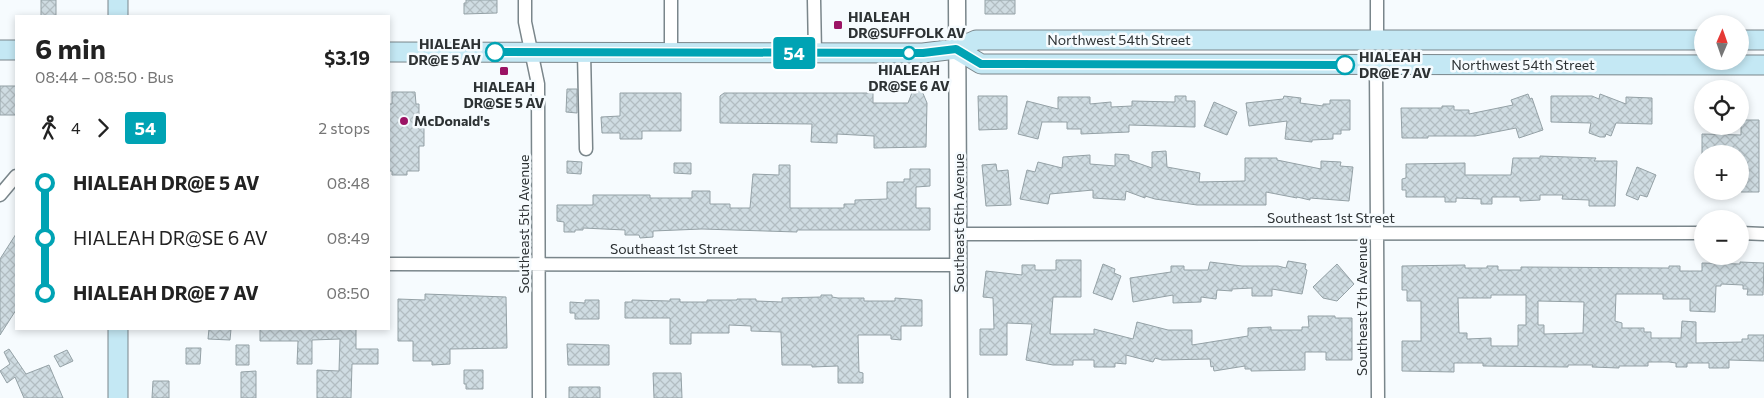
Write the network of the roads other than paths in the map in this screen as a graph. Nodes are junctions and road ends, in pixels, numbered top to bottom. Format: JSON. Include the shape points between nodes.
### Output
{"nodes":[{"id":1,"x":118,"y":0,"type":"edge"},
{"id":2,"x":525,"y":0,"type":"edge"},
{"id":3,"x":671,"y":0,"type":"edge"},
{"id":4,"x":814,"y":0,"type":"edge"},
{"id":5,"x":957,"y":0,"type":"edge"},
{"id":6,"x":1377,"y":0,"type":"edge"},
{"id":7,"x":118,"y":15,"type":"edge"},
{"id":8,"x":1377,"y":40,"type":"junction"},
{"id":9,"x":1694,"y":40,"type":"edge"},
{"id":10,"x":1749,"y":40,"type":"edge"},
{"id":11,"x":1764,"y":40,"type":"edge"},
{"id":12,"x":956,"y":49,"type":"junction"},
{"id":13,"x":0,"y":50,"type":"edge"},
{"id":14,"x":15,"y":50,"type":"edge"},
{"id":15,"x":390,"y":52,"type":"edge"},
{"id":16,"x":530,"y":52,"type":"junction"},
{"id":17,"x":584,"y":52,"type":"junction"},
{"id":18,"x":671,"y":53,"type":"junction"},
{"id":19,"x":815,"y":53,"type":"junction"},
{"id":20,"x":1206,"y":65,"type":"junction"},
{"id":21,"x":1764,"y":65,"type":"edge"},
{"id":22,"x":1376,"y":66,"type":"junction"},
{"id":23,"x":586,"y":149,"type":"dead end"},
{"id":24,"x":15,"y":177,"type":"edge"},
{"id":25,"x":0,"y":195,"type":"edge"},
{"id":26,"x":1377,"y":233,"type":"junction"},
{"id":27,"x":1694,"y":233,"type":"edge"},
{"id":28,"x":1749,"y":233,"type":"edge"},
{"id":29,"x":959,"y":234,"type":"junction"},
{"id":30,"x":1764,"y":234,"type":"edge"},
{"id":31,"x":390,"y":264,"type":"edge"},
{"id":32,"x":538,"y":264,"type":"junction"},
{"id":33,"x":959,"y":265,"type":"junction"},
{"id":34,"x":118,"y":330,"type":"edge"},
{"id":35,"x":118,"y":398,"type":"edge"},
{"id":36,"x":539,"y":398,"type":"edge"},
{"id":37,"x":960,"y":398,"type":"edge"},
{"id":38,"x":1378,"y":398,"type":"edge"}],
"edges":[{"from":1,"to":7,"type":"main road"},
{"from":2,"to":16,"type":"street","name":"Southeast 5th Avenue"},
{"from":3,"to":18,"type":"street"},
{"from":4,"to":19,"type":"street"},
{"from":5,"to":12,"type":"street","name":"Southeast 6th Avenue"},
{"from":6,"to":8,"type":"street"},
{"from":8,"to":9,"type":"main road","name":"Northwest 54th Street"},
{"from":8,"to":12,"type":"main road","name":"Northwest 54th Street","via":[[976,40]]},
{"from":8,"to":20,"type":"main road","via":[[1336,55],[1232,56]]},
{"from":10,"to":11,"type":"main road"},
{"from":12,"to":19,"type":"main road","name":"Northwest 54th Street","via":[[923,53]]},
{"from":12,"to":20,"type":"main road","name":"Northwest 54th Street","via":[[981,64]]},
{"from":12,"to":29,"type":"street","name":"Southeast 6th Avenue"},
{"from":13,"to":14,"type":"main road"},
{"from":15,"to":16,"type":"main road","name":"Northwest 54th Street"},
{"from":16,"to":17,"type":"main road","name":"Northwest 54th Street"},
{"from":16,"to":32,"type":"street","name":"Southeast 5th Avenue","via":[[538,84]]},
{"from":17,"to":18,"type":"main road","name":"Northwest 54th Street"},
{"from":17,"to":23,"type":"street"},
{"from":18,"to":19,"type":"main road","name":"Northwest 54th Street"},
{"from":20,"to":22,"type":"main road","name":"Northwest 54th Street"},
{"from":21,"to":22,"type":"main road","name":"Northwest 54th Street"},
{"from":22,"to":26,"type":"street","name":"Southeast 7th Avenue"},
{"from":24,"to":25,"type":"street"},
{"from":26,"to":27,"type":"street","name":"Southeast 1st Street"},
{"from":26,"to":29,"type":"street","name":"Southeast 1st Street"},
{"from":26,"to":38,"type":"street","name":"Southeast 7th Avenue"},
{"from":28,"to":30,"type":"street"},
{"from":29,"to":33,"type":"street","name":"Southeast 6th Avenue"},
{"from":31,"to":32,"type":"street","name":"Southeast 1st Street"},
{"from":32,"to":33,"type":"street","name":"Southeast 1st Street"},
{"from":32,"to":36,"type":"street","name":"Southeast 5th Avenue"},
{"from":33,"to":37,"type":"street","name":"Southeast 6th Avenue"},
{"from":34,"to":35,"type":"main road"}]}
